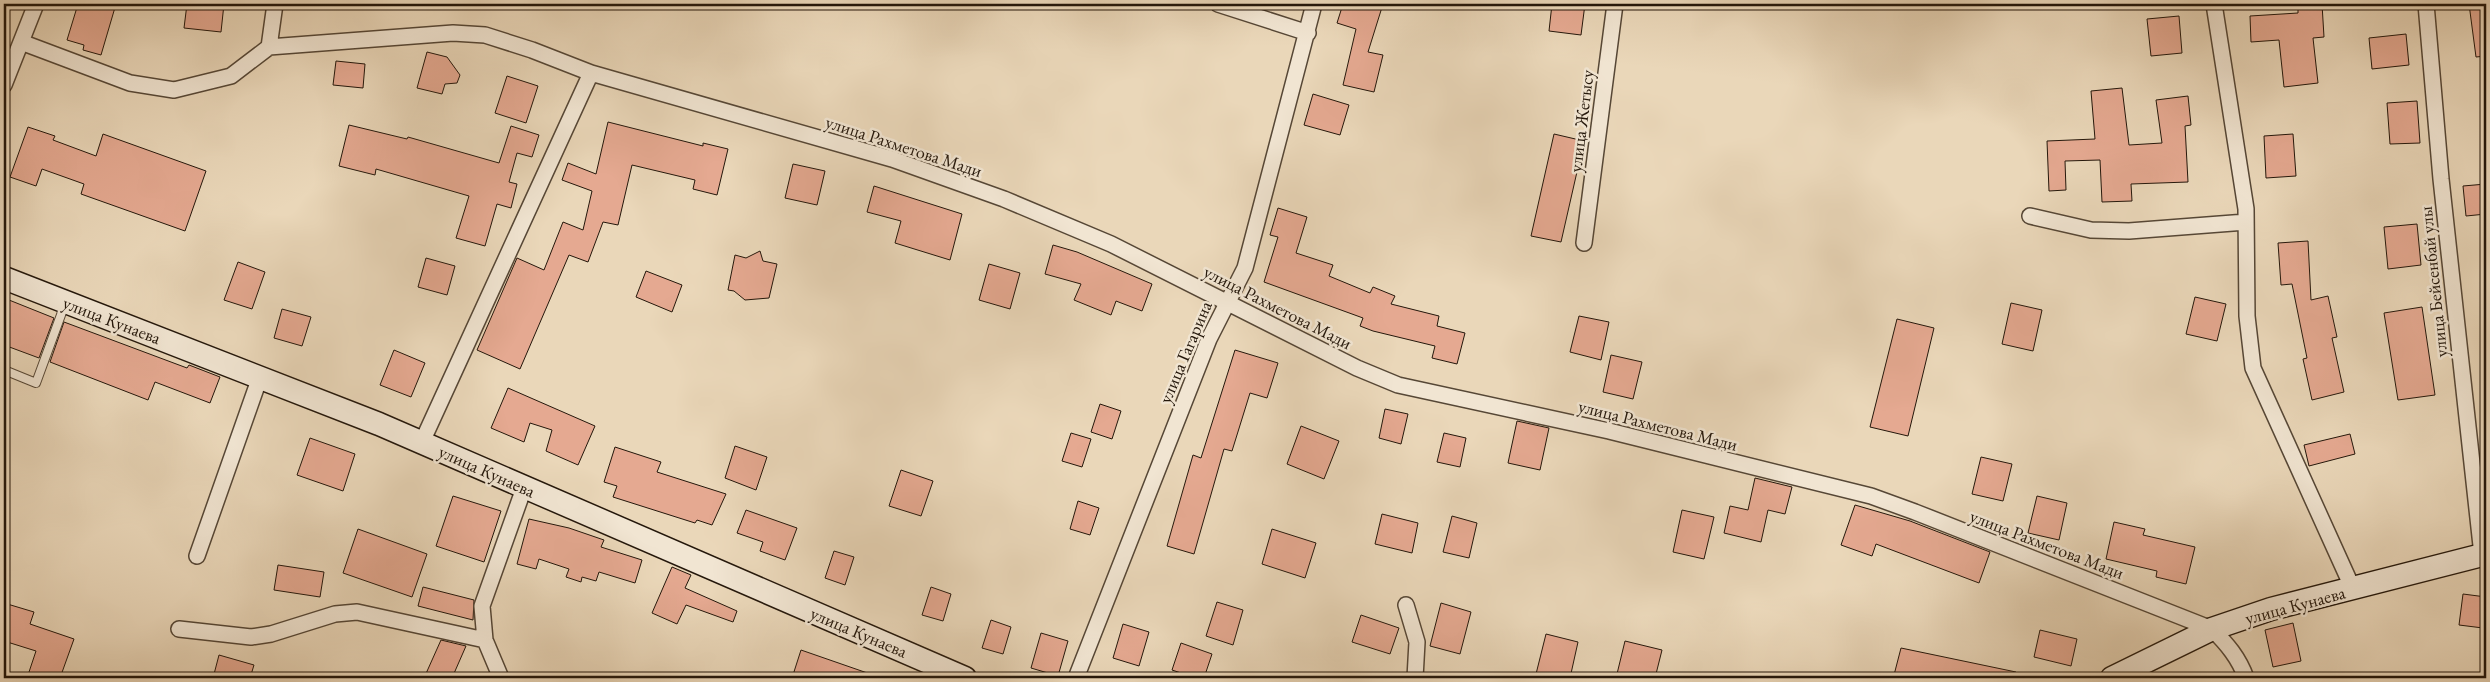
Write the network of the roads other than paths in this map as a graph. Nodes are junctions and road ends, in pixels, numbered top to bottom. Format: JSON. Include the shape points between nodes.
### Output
{"nodes":[{"id":1,"x":36,"y":4,"type":"edge"},
{"id":2,"x":275,"y":4,"type":"edge"},
{"id":3,"x":1218,"y":4,"type":"edge"},
{"id":4,"x":1314,"y":4,"type":"edge"},
{"id":5,"x":1614,"y":4,"type":"edge"},
{"id":6,"x":2214,"y":4,"type":"edge"},
{"id":7,"x":2426,"y":4,"type":"edge"},
{"id":8,"x":1308,"y":33,"type":"junction"},
{"id":9,"x":21,"y":42,"type":"junction"},
{"id":10,"x":269,"y":47,"type":"junction"},
{"id":11,"x":591,"y":73,"type":"junction"},
{"id":12,"x":4,"y":85,"type":"edge"},
{"id":13,"x":2030,"y":216,"type":"dead end"},
{"id":14,"x":2246,"y":222,"type":"junction"},
{"id":15,"x":1584,"y":243,"type":"dead end"},
{"id":16,"x":4,"y":278,"type":"edge"},
{"id":17,"x":66,"y":302,"type":"junction"},
{"id":18,"x":1226,"y":302,"type":"junction"},
{"id":19,"x":4,"y":370,"type":"edge"},
{"id":20,"x":260,"y":377,"type":"junction"},
{"id":21,"x":422,"y":442,"type":"junction"},
{"id":22,"x":524,"y":488,"type":"junction"},
{"id":23,"x":2484,"y":555,"type":"edge"},
{"id":24,"x":197,"y":556,"type":"dead end"},
{"id":25,"x":2353,"y":589,"type":"junction"},
{"id":26,"x":1406,"y":605,"type":"dead end"},
{"id":27,"x":179,"y":629,"type":"dead end"},
{"id":28,"x":2212,"y":629,"type":"junction"},
{"id":29,"x":485,"y":640,"type":"junction"},
{"id":30,"x":501,"y":678,"type":"edge"},
{"id":31,"x":965,"y":678,"type":"edge"},
{"id":32,"x":1076,"y":678,"type":"edge"},
{"id":33,"x":1415,"y":678,"type":"edge"},
{"id":34,"x":2112,"y":678,"type":"edge"},
{"id":35,"x":2246,"y":678,"type":"edge"}],
"edges":[{"from":1,"to":9,"type":"street"},
{"from":2,"to":10,"type":"street"},
{"from":3,"to":8,"type":"street"},
{"from":4,"to":8,"type":"street","name":"улица Гагарина"},
{"from":5,"to":15,"type":"street","name":"улица Жетысу"},
{"from":6,"to":14,"type":"street"},
{"from":7,"to":23,"type":"street","name":"улица Бейсенбай улы","via":[[2442,189]]},
{"from":8,"to":18,"type":"street","name":"улица Гагарина","via":[[1245,268]]},
{"from":9,"to":10,"type":"street","via":[[130,82],[174,90],[231,76]]},
{"from":9,"to":12,"type":"street"},
{"from":10,"to":11,"type":"street","name":"улица Рахметова Мади","via":[[454,32],[485,35]]},
{"from":11,"to":18,"type":"street","name":"улица Рахметова Мади","via":[[892,159],[995,195],[1111,244]]},
{"from":11,"to":21,"type":"street"},
{"from":13,"to":14,"type":"street","via":[[2091,230]]},
{"from":14,"to":25,"type":"street","via":[[2247,316],[2254,368]]},
{"from":16,"to":17,"type":"main road","name":"улица Кунаева"},
{"from":17,"to":19,"type":"lane","via":[[36,384]]},
{"from":17,"to":20,"type":"main road","name":"улица Кунаева"},
{"from":18,"to":28,"type":"street","name":"улица Рахметова Мади","via":[[1357,368],[1398,385],[1609,431],[1871,496]]},
{"from":18,"to":32,"type":"street","name":"улица Гагарина","via":[[1208,339]]},
{"from":20,"to":21,"type":"main road","name":"улица Кунаева"},
{"from":20,"to":24,"type":"street"},
{"from":21,"to":22,"type":"main road","name":"улица Кунаева"},
{"from":22,"to":29,"type":"street","via":[[482,606]]},
{"from":22,"to":31,"type":"main road","name":"улица Кунаева"},
{"from":23,"to":25,"type":"main road","name":"улица Кунаева"},
{"from":25,"to":28,"type":"main road","name":"улица Кунаева","via":[[2271,609]]},
{"from":26,"to":33,"type":"street","via":[[1417,642]]},
{"from":27,"to":29,"type":"street","via":[[252,637],[334,614],[357,612]]},
{"from":28,"to":34,"type":"main road","name":"улица Кунаева"},
{"from":28,"to":35,"type":"street","name":"улица Рахметова Мади","via":[[2229,646]]},
{"from":29,"to":30,"type":"street"}]}
